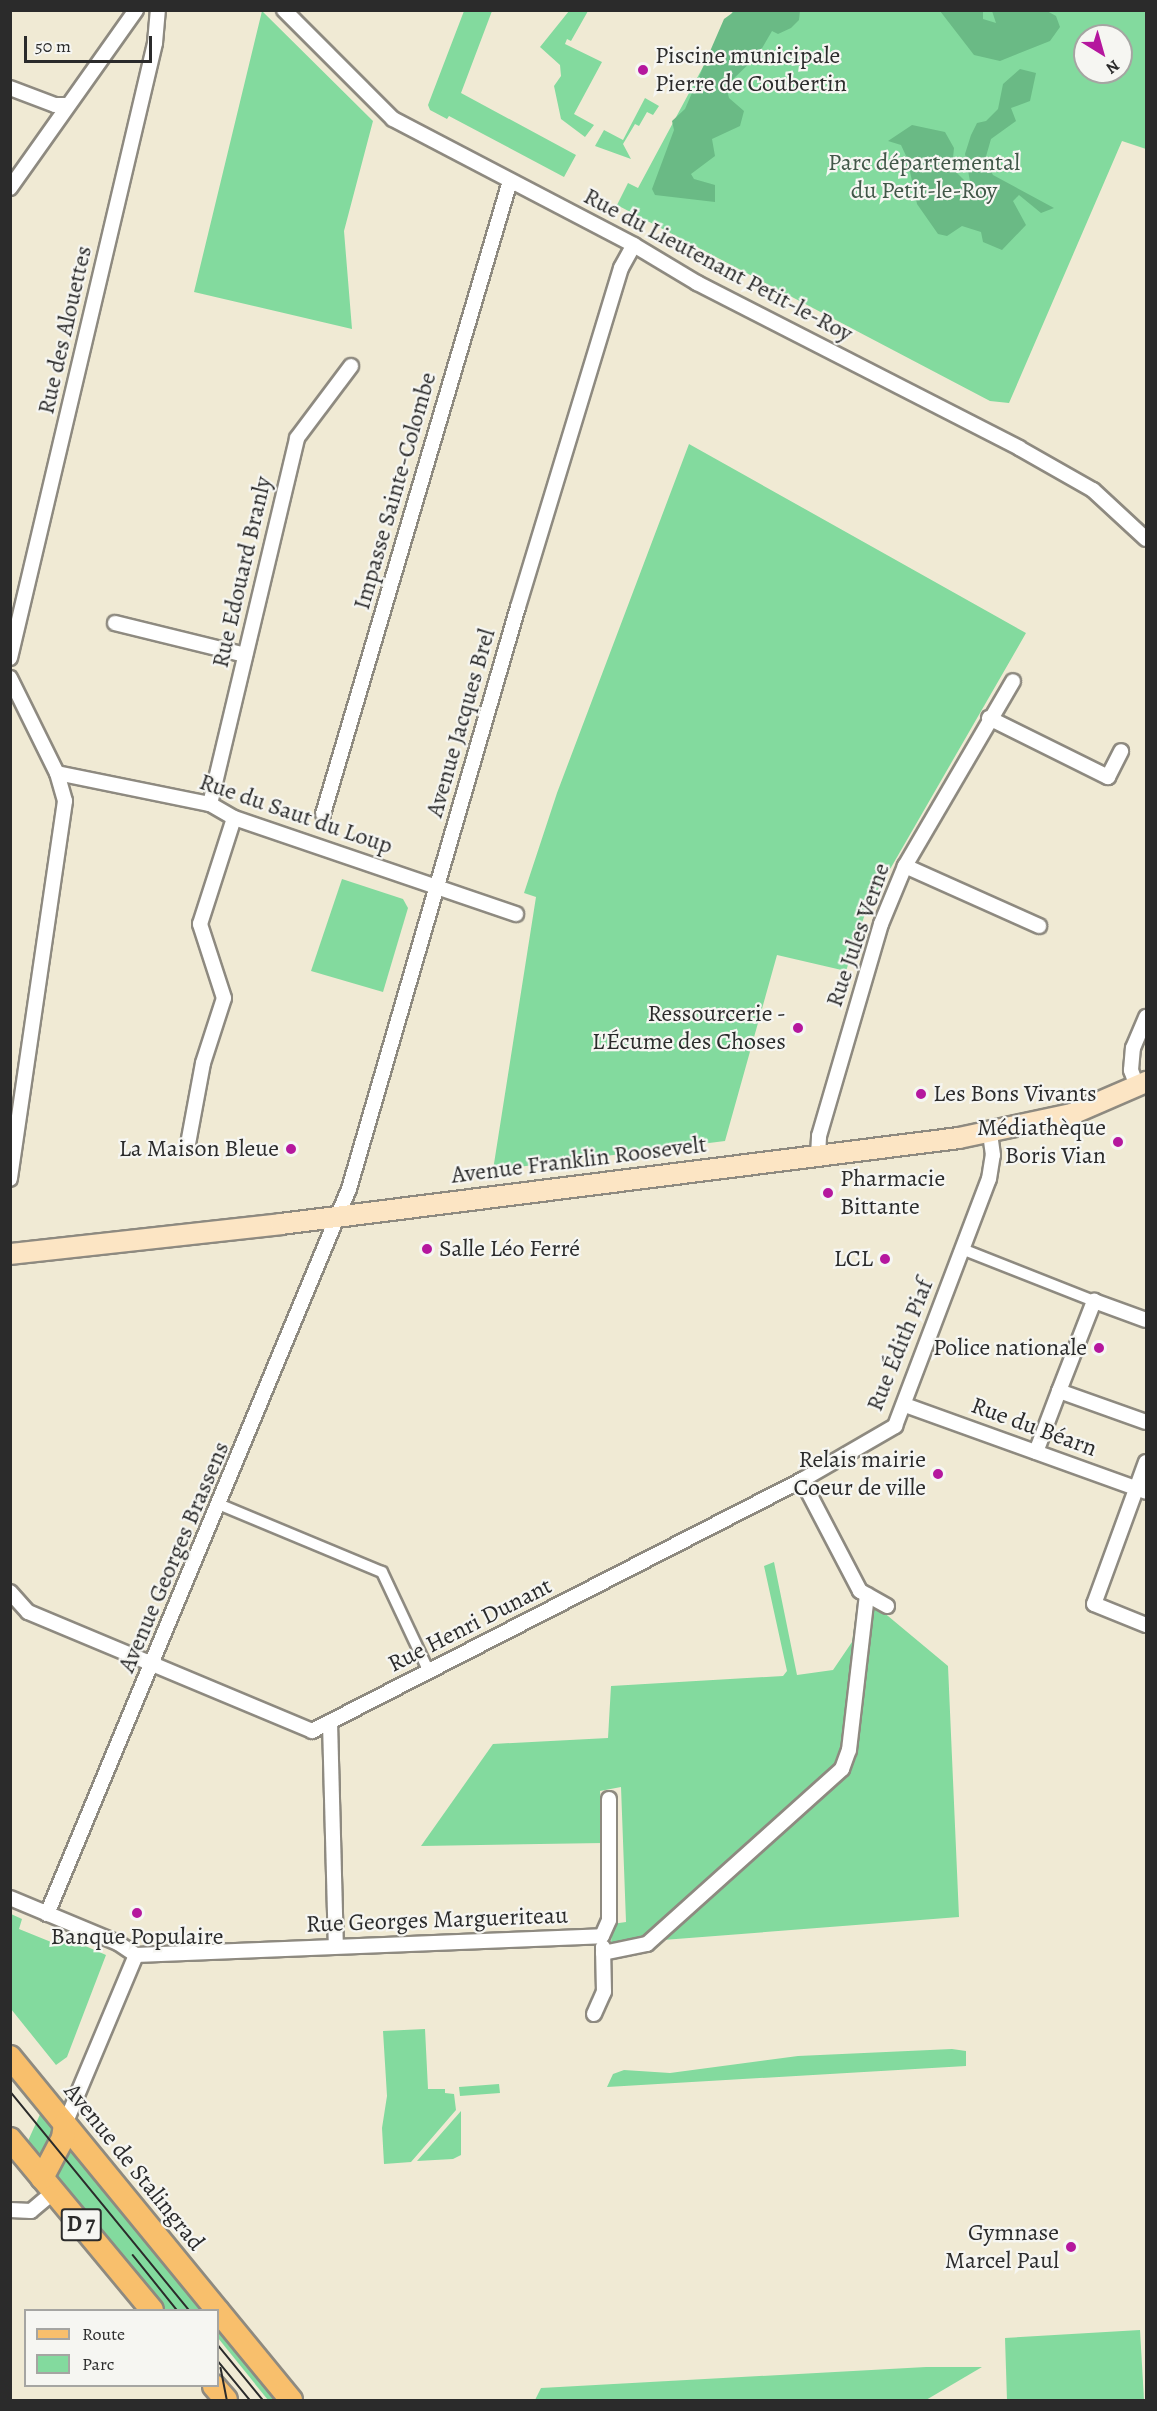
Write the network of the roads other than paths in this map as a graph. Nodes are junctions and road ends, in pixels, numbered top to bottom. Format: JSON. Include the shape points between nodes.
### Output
{"nodes":[{"id":1,"x":136,"y":10,"type":"edge"},
{"id":2,"x":158,"y":10,"type":"edge"},
{"id":3,"x":284,"y":10,"type":"edge"},
{"id":4,"x":10,"y":88,"type":"edge"},
{"id":5,"x":66,"y":105,"type":"junction"},
{"id":6,"x":510,"y":181,"type":"junction"},
{"id":7,"x":10,"y":188,"type":"edge"},
{"id":8,"x":634,"y":245,"type":"junction"},
{"id":9,"x":351,"y":366,"type":"dead end"},
{"id":10,"x":1146,"y":539,"type":"edge"},
{"id":11,"x":115,"y":623,"type":"dead end"},
{"id":12,"x":245,"y":655,"type":"junction"},
{"id":13,"x":10,"y":658,"type":"edge"},
{"id":14,"x":10,"y":678,"type":"edge"},
{"id":15,"x":1013,"y":681,"type":"dead end"},
{"id":16,"x":989,"y":717,"type":"junction"},
{"id":17,"x":1121,"y":751,"type":"dead end"},
{"id":18,"x":57,"y":773,"type":"junction"},
{"id":19,"x":210,"y":804,"type":"junction"},
{"id":20,"x":323,"y":814,"type":"dead end"},
{"id":21,"x":234,"y":818,"type":"junction"},
{"id":22,"x":904,"y":866,"type":"junction"},
{"id":23,"x":436,"y":885,"type":"junction"},
{"id":24,"x":516,"y":914,"type":"dead end"},
{"id":25,"x":1039,"y":926,"type":"dead end"},
{"id":26,"x":1146,"y":1017,"type":"edge"},
{"id":27,"x":1142,"y":1084,"type":"edge"},
{"id":28,"x":990,"y":1133,"type":"junction"},
{"id":29,"x":188,"y":1143,"type":"dead end"},
{"id":30,"x":818,"y":1156,"type":"junction"},
{"id":31,"x":10,"y":1179,"type":"edge"},
{"id":32,"x":339,"y":1216,"type":"junction"},
{"id":33,"x":962,"y":1249,"type":"junction"},
{"id":34,"x":10,"y":1254,"type":"edge"},
{"id":35,"x":1094,"y":1301,"type":"junction"},
{"id":36,"x":1146,"y":1320,"type":"edge"},
{"id":37,"x":1059,"y":1391,"type":"junction"},
{"id":38,"x":906,"y":1405,"type":"junction"},
{"id":39,"x":1146,"y":1422,"type":"edge"},
{"id":40,"x":1036,"y":1452,"type":"junction"},
{"id":41,"x":1146,"y":1462,"type":"edge"},
{"id":42,"x":802,"y":1480,"type":"junction"},
{"id":43,"x":1142,"y":1490,"type":"edge"},
{"id":44,"x":220,"y":1505,"type":"junction"},
{"id":45,"x":10,"y":1592,"type":"edge"},
{"id":46,"x":867,"y":1595,"type":"junction"},
{"id":47,"x":887,"y":1606,"type":"dead end"},
{"id":48,"x":1146,"y":1625,"type":"edge"},
{"id":49,"x":153,"y":1665,"type":"junction"},
{"id":50,"x":429,"y":1672,"type":"junction"},
{"id":51,"x":330,"y":1722,"type":"junction"},
{"id":52,"x":609,"y":1800,"type":"dead end"},
{"id":53,"x":10,"y":1898,"type":"edge"},
{"id":54,"x":47,"y":1914,"type":"junction"},
{"id":55,"x":602,"y":1936,"type":"junction"},
{"id":56,"x":336,"y":1946,"type":"junction"},
{"id":57,"x":603,"y":1953,"type":"junction"},
{"id":58,"x":136,"y":1955,"type":"junction"},
{"id":59,"x":594,"y":2014,"type":"dead end"},
{"id":60,"x":10,"y":2057,"type":"edge"},
{"id":61,"x":65,"y":2124,"type":"junction"},
{"id":62,"x":10,"y":2139,"type":"edge"},
{"id":63,"x":48,"y":2185,"type":"junction"},
{"id":64,"x":10,"y":2210,"type":"edge"},
{"id":65,"x":151,"y":2309,"type":"edge"},
{"id":66,"x":215,"y":2309,"type":"edge"},
{"id":67,"x":219,"y":2313,"type":"edge"},
{"id":68,"x":216,"y":2387,"type":"edge"},
{"id":69,"x":226,"y":2400,"type":"edge"},
{"id":70,"x":291,"y":2400,"type":"edge"}],
"edges":[{"from":1,"to":5,"type":"street"},
{"from":2,"to":13,"type":"street","name":"Rue des Alouettes","via":[[155,43]]},
{"from":3,"to":6,"type":"street","name":"Rue du Lieutenant Petit-le-Roy","via":[[393,119]]},
{"from":4,"to":5,"type":"street","via":[[55,105]]},
{"from":5,"to":7,"type":"street"},
{"from":6,"to":8,"type":"street","name":"Rue du Lieutenant Petit-le-Roy"},
{"from":6,"to":20,"type":"street","name":"Impasse Sainte-Colombe"},
{"from":8,"to":10,"type":"street","name":"Rue du Lieutenant Petit-le-Roy","via":[[697,283],[965,419],[1093,490]]},
{"from":8,"to":23,"type":"street","name":"Avenue Jacques Brel","via":[[621,268]]},
{"from":9,"to":12,"type":"street","name":"Rue Edouard Branly","via":[[297,438]]},
{"from":11,"to":12,"type":"street"},
{"from":12,"to":19,"type":"street","name":"Rue Edouard Branly"},
{"from":14,"to":18,"type":"street"},
{"from":15,"to":16,"type":"street","name":"Rue Jules Verne"},
{"from":16,"to":17,"type":"street","via":[[1108,777]]},
{"from":16,"to":22,"type":"street","name":"Rue Jules Verne"},
{"from":18,"to":19,"type":"street","name":"Rue du Saut du Loup"},
{"from":18,"to":31,"type":"street","via":[[65,801]]},
{"from":19,"to":21,"type":"street","name":"Rue du Saut du Loup"},
{"from":21,"to":23,"type":"street","name":"Rue du Saut du Loup"},
{"from":21,"to":29,"type":"street","via":[[200,924],[225,998],[203,1063]]},
{"from":22,"to":25,"type":"street"},
{"from":22,"to":30,"type":"street","name":"Rue Jules Verne","via":[[881,924],[819,1136]]},
{"from":23,"to":24,"type":"street","name":"Rue du Saut du Loup"},
{"from":23,"to":32,"type":"street","name":"Avenue Jacques Brel"},
{"from":26,"to":27,"type":"street","via":[[1133,1047],[1131,1070]]},
{"from":27,"to":28,"type":"main road","name":"Avenue Franklin Roosevelt","via":[[1072,1114]]},
{"from":28,"to":30,"type":"main road","name":"Avenue Franklin Roosevelt"},
{"from":28,"to":33,"type":"street","name":"Rue Édith Piaf","via":[[993,1155],[989,1179]]},
{"from":30,"to":32,"type":"main road","name":"Avenue Franklin Roosevelt"},
{"from":32,"to":34,"type":"main road","name":"Avenue Franklin Roosevelt"},
{"from":32,"to":44,"type":"street","name":"Avenue Georges Brassens"},
{"from":33,"to":35,"type":"street"},
{"from":33,"to":38,"type":"street","name":"Rue Édith Piaf"},
{"from":35,"to":36,"type":"street"},
{"from":35,"to":37,"type":"street"},
{"from":37,"to":39,"type":"street"},
{"from":37,"to":40,"type":"street"},
{"from":38,"to":40,"type":"street","name":"Rue du Béarn"},
{"from":38,"to":42,"type":"street","name":"Rue Édith Piaf","via":[[895,1426],[884,1436]]},
{"from":40,"to":43,"type":"street","name":"Rue du Béarn"},
{"from":41,"to":43,"type":"street"},
{"from":42,"to":46,"type":"street","via":[[860,1591]]},
{"from":42,"to":50,"type":"street","name":"Rue Henri Dunant"},
{"from":43,"to":48,"type":"street","via":[[1094,1604]]},
{"from":44,"to":49,"type":"street","name":"Avenue Georges Brassens"},
{"from":44,"to":50,"type":"street","via":[[382,1572]]},
{"from":45,"to":49,"type":"street","name":"Rue Henri Dunant","via":[[28,1612]]},
{"from":46,"to":47,"type":"street"},
{"from":46,"to":57,"type":"street","via":[[849,1750],[842,1769],[647,1944]]},
{"from":49,"to":51,"type":"street","name":"Rue Henri Dunant","via":[[312,1731]]},
{"from":49,"to":54,"type":"street","name":"Avenue Georges Brassens"},
{"from":50,"to":51,"type":"street","name":"Rue Henri Dunant"},
{"from":51,"to":56,"type":"street"},
{"from":52,"to":55,"type":"street","name":"Rue Georges Margueriteau","via":[[609,1920]]},
{"from":53,"to":54,"type":"street"},
{"from":54,"to":58,"type":"street","via":[[118,1943]]},
{"from":55,"to":56,"type":"street","name":"Rue Georges Margueriteau"},
{"from":55,"to":57,"type":"street"},
{"from":56,"to":58,"type":"street","name":"Rue Georges Margueriteau"},
{"from":57,"to":59,"type":"street","via":[[604,1992]]},
{"from":58,"to":61,"type":"street"},
{"from":60,"to":61,"type":"main road","name":"Avenue de Stalingrad","number":"D 7"},
{"from":61,"to":63,"type":"main road"},
{"from":61,"to":66,"type":"main road","name":"Avenue de Stalingrad","number":"D 7"},
{"from":62,"to":63,"type":"main road","number":"D 7"},
{"from":63,"to":64,"type":"street","via":[[31,2211]]},
{"from":63,"to":65,"type":"main road","number":"D 7"},
{"from":67,"to":70,"type":"main road","name":"Avenue de Stalingrad","number":"D 7"},
{"from":68,"to":69,"type":"main road"}]}
